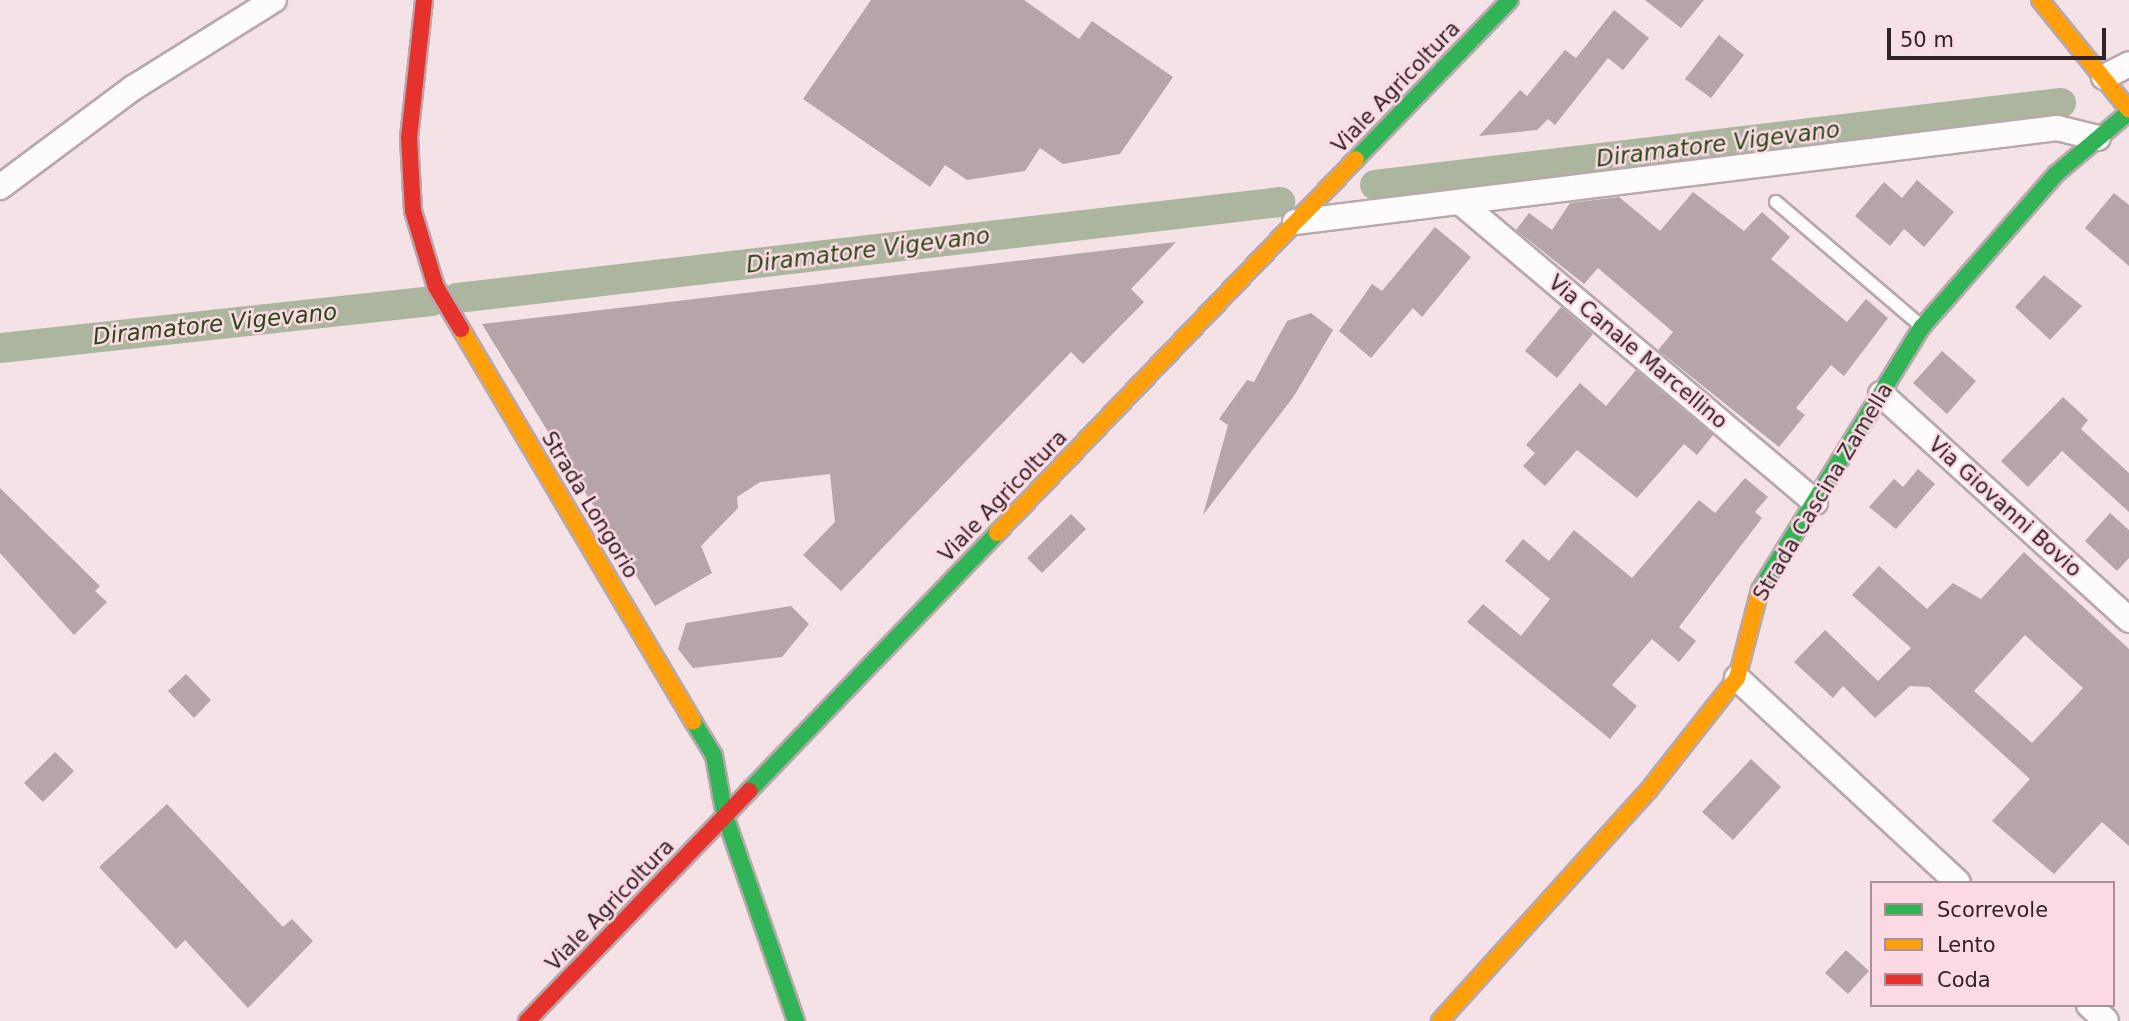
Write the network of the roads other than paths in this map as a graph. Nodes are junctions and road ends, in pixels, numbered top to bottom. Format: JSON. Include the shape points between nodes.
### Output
{"nodes":[{"id":1,"x":274,"y":0,"type":"edge"},
{"id":2,"x":424,"y":0,"type":"edge"},
{"id":3,"x":1510,"y":0,"type":"edge"},
{"id":4,"x":2040,"y":0,"type":"edge"},
{"id":5,"x":2129,"y":64,"type":"edge"},
{"id":6,"x":2104,"y":77,"type":"junction"},
{"id":7,"x":2129,"y":111,"type":"edge"},
{"id":8,"x":2098,"y":138,"type":"junction"},
{"id":9,"x":0,"y":187,"type":"edge"},
{"id":10,"x":1460,"y":202,"type":"junction"},
{"id":11,"x":1776,"y":202,"type":"dead end"},
{"id":12,"x":1299,"y":219,"type":"junction"},
{"id":13,"x":1923,"y":327,"type":"junction"},
{"id":14,"x":1881,"y":394,"type":"junction"},
{"id":15,"x":1815,"y":502,"type":"junction"},
{"id":16,"x":2129,"y":620,"type":"edge"},
{"id":17,"x":1737,"y":678,"type":"junction"},
{"id":18,"x":725,"y":816,"type":"junction"},
{"id":19,"x":1956,"y":881,"type":"edge"},
{"id":20,"x":2092,"y":1007,"type":"edge"},
{"id":21,"x":527,"y":1021,"type":"edge"},
{"id":22,"x":796,"y":1021,"type":"edge"},
{"id":23,"x":1440,"y":1021,"type":"edge"},
{"id":24,"x":2106,"y":1021,"type":"edge"}],
"edges":[{"from":1,"to":9,"type":"street","via":[[133,88]]},
{"from":2,"to":18,"type":"street","name":"Strada Longorio","via":[[409,137],[413,211],[436,287],[714,756]]},
{"from":3,"to":12,"type":"street","name":"Viale Agricoltura"},
{"from":4,"to":6,"type":"street"},
{"from":5,"to":6,"type":"street"},
{"from":6,"to":7,"type":"street"},
{"from":7,"to":8,"type":"street","name":"Strada Cascina Zamella"},
{"from":8,"to":10,"type":"street","via":[[2057,128]]},
{"from":8,"to":13,"type":"street","name":"Strada Cascina Zamella","via":[[2056,174]]},
{"from":10,"to":12,"type":"street"},
{"from":10,"to":15,"type":"street","name":"Via Canale Marcellino"},
{"from":11,"to":13,"type":"lane"},
{"from":12,"to":18,"type":"street","name":"Viale Agricoltura"},
{"from":13,"to":14,"type":"street","name":"Strada Cascina Zamella"},
{"from":14,"to":15,"type":"street","name":"Strada Cascina Zamella"},
{"from":14,"to":16,"type":"street","name":"Via Giovanni Bovio"},
{"from":15,"to":17,"type":"street","name":"Strada Cascina Zamella","via":[[1756,596]]},
{"from":17,"to":19,"type":"street"},
{"from":17,"to":23,"type":"street","name":"Strada Cascina Zamella","via":[[1648,791]]},
{"from":18,"to":21,"type":"street","name":"Viale Agricoltura"},
{"from":18,"to":22,"type":"street","name":"Strada Longorio"},
{"from":20,"to":24,"type":"street"}]}
